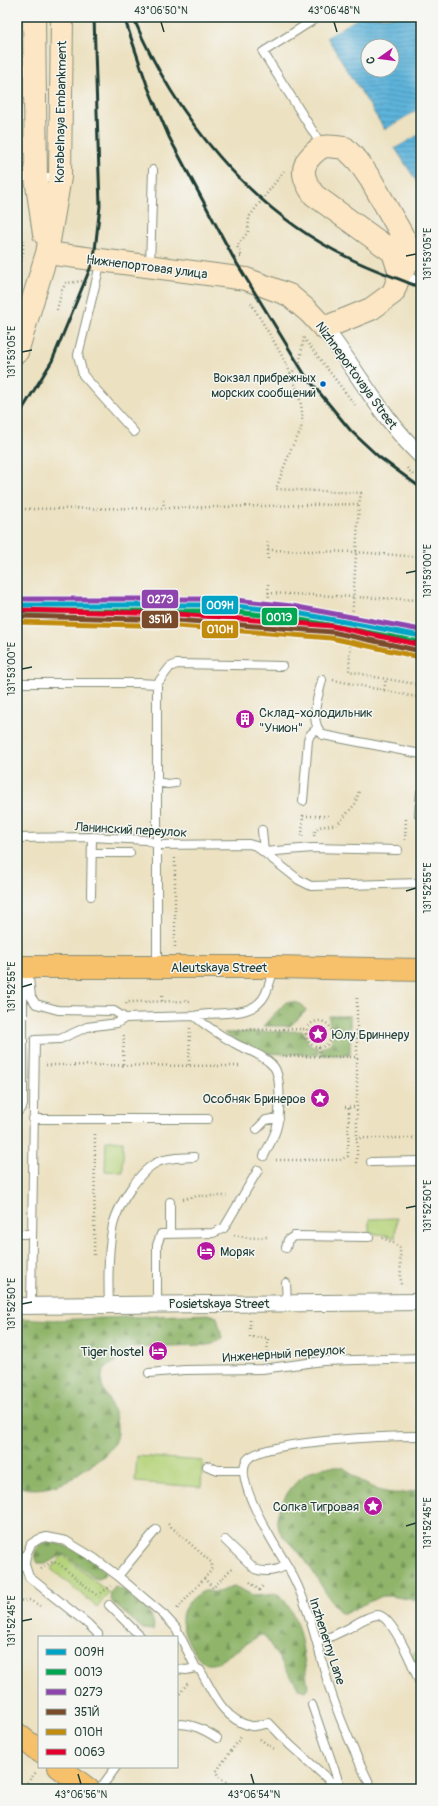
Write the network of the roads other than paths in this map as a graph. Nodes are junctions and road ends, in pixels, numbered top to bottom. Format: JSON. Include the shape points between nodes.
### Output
{"nodes":[{"id":1,"x":34,"y":17,"type":"edge"},
{"id":2,"x":62,"y":17,"type":"edge"},
{"id":3,"x":318,"y":17,"type":"edge"},
{"id":4,"x":323,"y":147,"type":"junction"},
{"id":5,"x":153,"y":170,"type":"dead end"},
{"id":6,"x":27,"y":177,"type":"edge"},
{"id":7,"x":60,"y":178,"type":"junction"},
{"id":8,"x":47,"y":253,"type":"junction"},
{"id":9,"x":102,"y":260,"type":"junction"},
{"id":10,"x":150,"y":266,"type":"junction"},
{"id":11,"x":400,"y":274,"type":"junction"},
{"id":12,"x":421,"y":282,"type":"edge"},
{"id":13,"x":324,"y":328,"type":"junction"},
{"id":14,"x":17,"y":352,"type":"edge"},
{"id":15,"x":134,"y":432,"type":"dead end"},
{"id":16,"x":418,"y":451,"type":"edge"},
{"id":17,"x":282,"y":666,"type":"dead end"},
{"id":18,"x":322,"y":680,"type":"road end"},
{"id":19,"x":17,"y":683,"type":"edge"},
{"id":20,"x":157,"y":684,"type":"junction"},
{"id":21,"x":316,"y":729,"type":"junction"},
{"id":22,"x":421,"y":754,"type":"edge"},
{"id":23,"x":156,"y":782,"type":"junction"},
{"id":24,"x":174,"y":783,"type":"dead end"},
{"id":25,"x":421,"y":792,"type":"edge"},
{"id":26,"x":303,"y":801,"type":"road end"},
{"id":27,"x":418,"y":814,"type":"dead end"},
{"id":28,"x":262,"y":830,"type":"dead end"},
{"id":29,"x":92,"y":837,"type":"junction"},
{"id":30,"x":17,"y":838,"type":"edge"},
{"id":31,"x":158,"y":845,"type":"junction"},
{"id":32,"x":398,"y":850,"type":"road end"},
{"id":33,"x":264,"y":852,"type":"junction"},
{"id":34,"x":92,"y":853,"type":"junction"},
{"id":35,"x":130,"y":853,"type":"dead end"},
{"id":36,"x":421,"y":883,"type":"edge"},
{"id":37,"x":91,"y":896,"type":"dead end"},
{"id":38,"x":23,"y":967,"type":"edge"},
{"id":39,"x":156,"y":967,"type":"junction"},
{"id":40,"x":275,"y":967,"type":"junction"},
{"id":41,"x":421,"y":970,"type":"edge"},
{"id":42,"x":192,"y":1016,"type":"junction"},
{"id":43,"x":125,"y":1018,"type":"junction"},
{"id":44,"x":20,"y":1035,"type":"edge"},
{"id":45,"x":17,"y":1113,"type":"edge"},
{"id":46,"x":279,"y":1118,"type":"junction"},
{"id":47,"x":33,"y":1119,"type":"junction"},
{"id":48,"x":208,"y":1119,"type":"dead end"},
{"id":49,"x":257,"y":1129,"type":"dead end"},
{"id":50,"x":264,"y":1155,"type":"road end"},
{"id":51,"x":194,"y":1157,"type":"dead end"},
{"id":52,"x":371,"y":1162,"type":"dead end"},
{"id":53,"x":421,"y":1162,"type":"edge"},
{"id":54,"x":258,"y":1170,"type":"dead end"},
{"id":55,"x":170,"y":1202,"type":"road end"},
{"id":56,"x":170,"y":1233,"type":"junction"},
{"id":57,"x":17,"y":1234,"type":"edge"},
{"id":58,"x":32,"y":1234,"type":"junction"},
{"id":59,"x":369,"y":1237,"type":"road end"},
{"id":60,"x":286,"y":1248,"type":"dead end"},
{"id":61,"x":286,"y":1283,"type":"dead end"},
{"id":62,"x":420,"y":1294,"type":"edge"},
{"id":63,"x":157,"y":1303,"type":"junction"},
{"id":64,"x":109,"y":1304,"type":"junction"},
{"id":65,"x":287,"y":1304,"type":"junction"},
{"id":66,"x":24,"y":1306,"type":"edge"},
{"id":67,"x":421,"y":1358,"type":"edge"},
{"id":68,"x":149,"y":1373,"type":"dead end"},
{"id":69,"x":421,"y":1436,"type":"edge"},
{"id":70,"x":207,"y":1466,"type":"dead end"},
{"id":71,"x":244,"y":1470,"type":"junction"},
{"id":72,"x":156,"y":1530,"type":"road end"},
{"id":73,"x":225,"y":1540,"type":"dead end"},
{"id":74,"x":286,"y":1565,"type":"junction"},
{"id":75,"x":118,"y":1576,"type":"junction"},
{"id":76,"x":109,"y":1605,"type":"road end"},
{"id":77,"x":98,"y":1636,"type":"edge"},
{"id":78,"x":140,"y":1636,"type":"edge"},
{"id":79,"x":318,"y":1642,"type":"junction"},
{"id":80,"x":196,"y":1668,"type":"junction"},
{"id":81,"x":178,"y":1670,"type":"edge"},
{"id":82,"x":421,"y":1686,"type":"edge"},
{"id":83,"x":312,"y":1705,"type":"dead end"},
{"id":84,"x":178,"y":1724,"type":"edge"},
{"id":85,"x":17,"y":1734,"type":"edge"},
{"id":86,"x":217,"y":1738,"type":"dead end"},
{"id":87,"x":38,"y":1761,"type":"edge"},
{"id":88,"x":61,"y":1768,"type":"edge"},
{"id":89,"x":115,"y":1768,"type":"edge"},
{"id":90,"x":88,"y":1789,"type":"edge"},
{"id":91,"x":100,"y":1789,"type":"edge"},
{"id":92,"x":340,"y":1789,"type":"edge"},
{"id":93,"x":372,"y":1789,"type":"edge"}],
"edges":[{"from":1,"to":6,"type":"street","name":"Korabelnaya Embankment"},
{"from":2,"to":7,"type":"street","name":"Korabelnaya Embankment"},
{"from":3,"to":4,"type":"lane","via":[[263,52]]},
{"from":4,"to":11,"type":"street","via":[[345,148],[358,161],[370,180],[405,240],[411,259]]},
{"from":4,"to":11,"type":"street","via":[[306,161],[303,172],[306,184],[314,195],[393,252]]},
{"from":5,"to":10,"type":"lane"},
{"from":6,"to":7,"type":"lane"},
{"from":6,"to":8,"type":"street","name":"Korabelnaya Embankment"},
{"from":7,"to":8,"type":"street","name":"Korabelnaya Embankment"},
{"from":8,"to":9,"type":"street","name":"Нижнепортовая улица"},
{"from":8,"to":14,"type":"street","name":"Korabelnaya Embankment"},
{"from":9,"to":10,"type":"street","name":"Нижнепортовая улица"},
{"from":9,"to":15,"type":"lane","via":[[78,355],[83,375]]},
{"from":10,"to":13,"type":"street","name":"Нижнепортовая улица","via":[[246,279],[289,295]]},
{"from":11,"to":12,"type":"lane"},
{"from":11,"to":13,"type":"street","via":[[394,292],[371,309]]},
{"from":13,"to":16,"type":"street","name":"Nizhneportovaya Street","via":[[342,350],[391,423]]},
{"from":17,"to":20,"type":"lane","via":[[177,664],[170,667]]},
{"from":18,"to":21,"type":"lane","via":[[314,715]]},
{"from":19,"to":20,"type":"lane"},
{"from":20,"to":23,"type":"lane"},
{"from":21,"to":22,"type":"lane","via":[[323,735]]},
{"from":21,"to":26,"type":"lane","via":[[308,740]]},
{"from":23,"to":24,"type":"lane"},
{"from":23,"to":31,"type":"lane"},
{"from":25,"to":27,"type":"lane"},
{"from":28,"to":33,"type":"lane"},
{"from":29,"to":30,"type":"lane","name":"Ланинский переулок"},
{"from":29,"to":31,"type":"lane","name":"Ланинский переулок","via":[[146,840]]},
{"from":29,"to":34,"type":"lane"},
{"from":31,"to":33,"type":"lane","name":"Ланинский переулок","via":[[249,844]]},
{"from":31,"to":39,"type":"lane"},
{"from":32,"to":33,"type":"lane","via":[[313,848]]},
{"from":33,"to":36,"type":"lane","name":"Ланинский переулок","via":[[299,880],[311,886]]},
{"from":34,"to":35,"type":"lane"},
{"from":34,"to":37,"type":"lane"},
{"from":38,"to":39,"type":"main road","name":"Aleutskaya Street"},
{"from":38,"to":43,"type":"lane","via":[[33,1002],[39,1006],[58,1010],[114,1011]]},
{"from":38,"to":44,"type":"lane"},
{"from":39,"to":40,"type":"main road","name":"Aleutskaya Street"},
{"from":40,"to":41,"type":"main road","name":"Aleutskaya Street"},
{"from":40,"to":42,"type":"lane","via":[[265,995],[257,1005],[247,1011]]},
{"from":42,"to":43,"type":"lane"},
{"from":42,"to":46,"type":"lane","via":[[234,1043],[259,1055],[274,1068],[278,1083]]},
{"from":43,"to":47,"type":"lane","via":[[117,1023],[87,1027],[60,1039],[35,1040]]},
{"from":44,"to":45,"type":"lane","via":[[23,1105]]},
{"from":46,"to":49,"type":"lane","via":[[266,1120]]},
{"from":46,"to":50,"type":"lane","via":[[276,1131]]},
{"from":47,"to":48,"type":"lane"},
{"from":47,"to":58,"type":"lane"},
{"from":51,"to":64,"type":"lane","via":[[158,1161],[133,1185],[114,1224]]},
{"from":52,"to":53,"type":"lane"},
{"from":54,"to":56,"type":"lane","via":[[224,1228],[213,1233]]},
{"from":55,"to":56,"type":"lane"},
{"from":56,"to":63,"type":"lane","via":[[161,1234],[157,1244]]},
{"from":57,"to":58,"type":"lane"},
{"from":58,"to":66,"type":"lane"},
{"from":59,"to":60,"type":"lane","via":[[294,1236],[288,1240]]},
{"from":61,"to":65,"type":"lane"},
{"from":62,"to":65,"type":"street","name":"Posietskaya Street"},
{"from":63,"to":64,"type":"street","name":"Posietskaya Street"},
{"from":63,"to":65,"type":"street","name":"Posietskaya Street"},
{"from":64,"to":66,"type":"street","name":"Posietskaya Street"},
{"from":67,"to":68,"type":"lane","name":"Инженерный переулок","via":[[298,1363],[262,1369]]},
{"from":69,"to":71,"type":"lane","via":[[307,1443],[264,1451],[246,1461]]},
{"from":70,"to":71,"type":"lane","via":[[218,1470]]},
{"from":71,"to":74,"type":"lane","name":"Inzhenerny Lane","via":[[253,1505]]},
{"from":72,"to":75,"type":"lane"},
{"from":73,"to":74,"type":"lane","via":[[259,1571],[266,1572]]},
{"from":74,"to":79,"type":"lane","name":"Inzhenerny Lane"},
{"from":75,"to":77,"type":"lane","via":[[94,1558],[57,1538],[39,1539],[31,1544],[26,1555],[27,1574],[32,1580],[88,1624]]},
{"from":75,"to":80,"type":"lane","via":[[176,1628]]},
{"from":76,"to":78,"type":"lane"},
{"from":79,"to":82,"type":"lane","via":[[378,1614],[389,1622]]},
{"from":79,"to":93,"type":"lane","name":"Inzhenerny Lane","via":[[334,1702],[356,1758]]},
{"from":80,"to":81,"type":"lane"},
{"from":80,"to":92,"type":"lane","via":[[200,1670],[226,1713],[252,1726],[269,1723]]},
{"from":83,"to":92,"type":"lane"},
{"from":84,"to":86,"type":"lane","via":[[200,1727]]},
{"from":85,"to":87,"type":"main road"},
{"from":88,"to":90,"type":"main road"},
{"from":89,"to":91,"type":"lane"}]}
